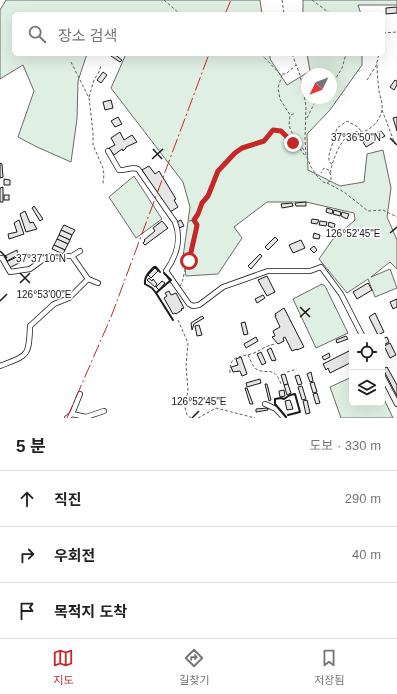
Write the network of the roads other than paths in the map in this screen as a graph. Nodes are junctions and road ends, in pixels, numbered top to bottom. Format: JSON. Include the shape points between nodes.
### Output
{"nodes":[{"id":1,"x":108,"y":151,"type":"dead end"},
{"id":2,"x":80,"y":251,"type":"dead end"},
{"id":3,"x":72,"y":256,"type":"junction"},
{"id":4,"x":0,"y":258,"type":"edge"},
{"id":5,"x":88,"y":279,"type":"junction"},
{"id":6,"x":98,"y":284,"type":"dead end"},
{"id":7,"x":361,"y":334,"type":"edge"},
{"id":8,"x":0,"y":366,"type":"edge"},
{"id":9,"x":385,"y":381,"type":"edge"},
{"id":10,"x":80,"y":394,"type":"dead end"},
{"id":11,"x":265,"y":404,"type":"dead end"},
{"id":12,"x":397,"y":404,"type":"edge"},
{"id":13,"x":104,"y":411,"type":"dead end"},
{"id":14,"x":72,"y":414,"type":"junction"},
{"id":15,"x":67,"y":418,"type":"edge"},
{"id":16,"x":284,"y":418,"type":"edge"}],
"edges":[{"from":1,"to":7,"type":"street","via":[[119,170],[133,167],[138,169],[175,222],[178,244],[166,271],[189,304],[200,305],[223,287],[268,271],[310,271],[321,266],[341,294]]},
{"from":2,"to":3,"type":"street"},
{"from":3,"to":4,"type":"street","via":[[48,256],[30,268],[10,272]]},
{"from":3,"to":5,"type":"street"},
{"from":5,"to":6,"type":"street"},
{"from":5,"to":8,"type":"street","via":[[69,298],[54,304],[30,326],[30,346],[23,357]]},
{"from":9,"to":12,"type":"street"},
{"from":10,"to":14,"type":"street"},
{"from":11,"to":16,"type":"street","via":[[276,409]]},
{"from":13,"to":14,"type":"street","via":[[86,417]]},
{"from":14,"to":15,"type":"street"}]}
